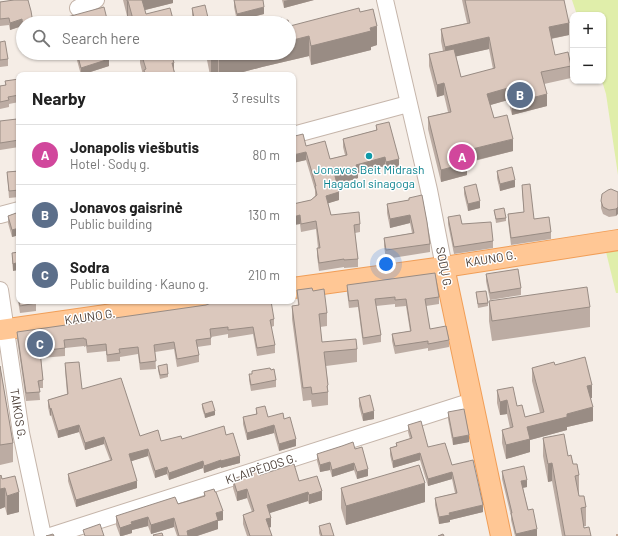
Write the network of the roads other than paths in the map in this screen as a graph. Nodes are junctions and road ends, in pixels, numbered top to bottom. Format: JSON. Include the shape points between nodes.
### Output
{"nodes":[{"id":1,"x":96,"y":0,"type":"edge"},
{"id":2,"x":385,"y":0,"type":"edge"},
{"id":3,"x":78,"y":8,"type":"dead end"},
{"id":4,"x":408,"y":104,"type":"junction"},
{"id":5,"x":296,"y":134,"type":"edge"},
{"id":6,"x":16,"y":211,"type":"edge"},
{"id":7,"x":0,"y":215,"type":"edge"},
{"id":8,"x":618,"y":240,"type":"edge"},
{"id":9,"x":444,"y":267,"type":"junction"},
{"id":10,"x":296,"y":288,"type":"edge"},
{"id":11,"x":0,"y":290,"type":"edge"},
{"id":12,"x":183,"y":304,"type":"edge"},
{"id":13,"x":3,"y":330,"type":"edge"},
{"id":14,"x":472,"y":401,"type":"junction"},
{"id":15,"x":43,"y":536,"type":"edge"},
{"id":16,"x":50,"y":536,"type":"edge"},
{"id":17,"x":501,"y":536,"type":"edge"}],
"edges":[{"from":1,"to":3,"type":"street"},
{"from":2,"to":4,"type":"street","name":"SODŲ G."},
{"from":4,"to":5,"type":"street"},
{"from":4,"to":9,"type":"street","name":"SODŲ G."},
{"from":6,"to":7,"type":"street"},
{"from":8,"to":9,"type":"main road","name":"KAUNO G."},
{"from":9,"to":10,"type":"main road","name":"KAUNO G."},
{"from":9,"to":14,"type":"main road","name":"SODŲ G."},
{"from":11,"to":13,"type":"street","name":"TAIKOS G."},
{"from":12,"to":13,"type":"main road","name":"KAUNO G."},
{"from":13,"to":15,"type":"street","name":"TAIKOS G."},
{"from":14,"to":16,"type":"street","name":"KLAIPĖDOS G."},
{"from":14,"to":17,"type":"main road","name":"SODŲ G."}]}
